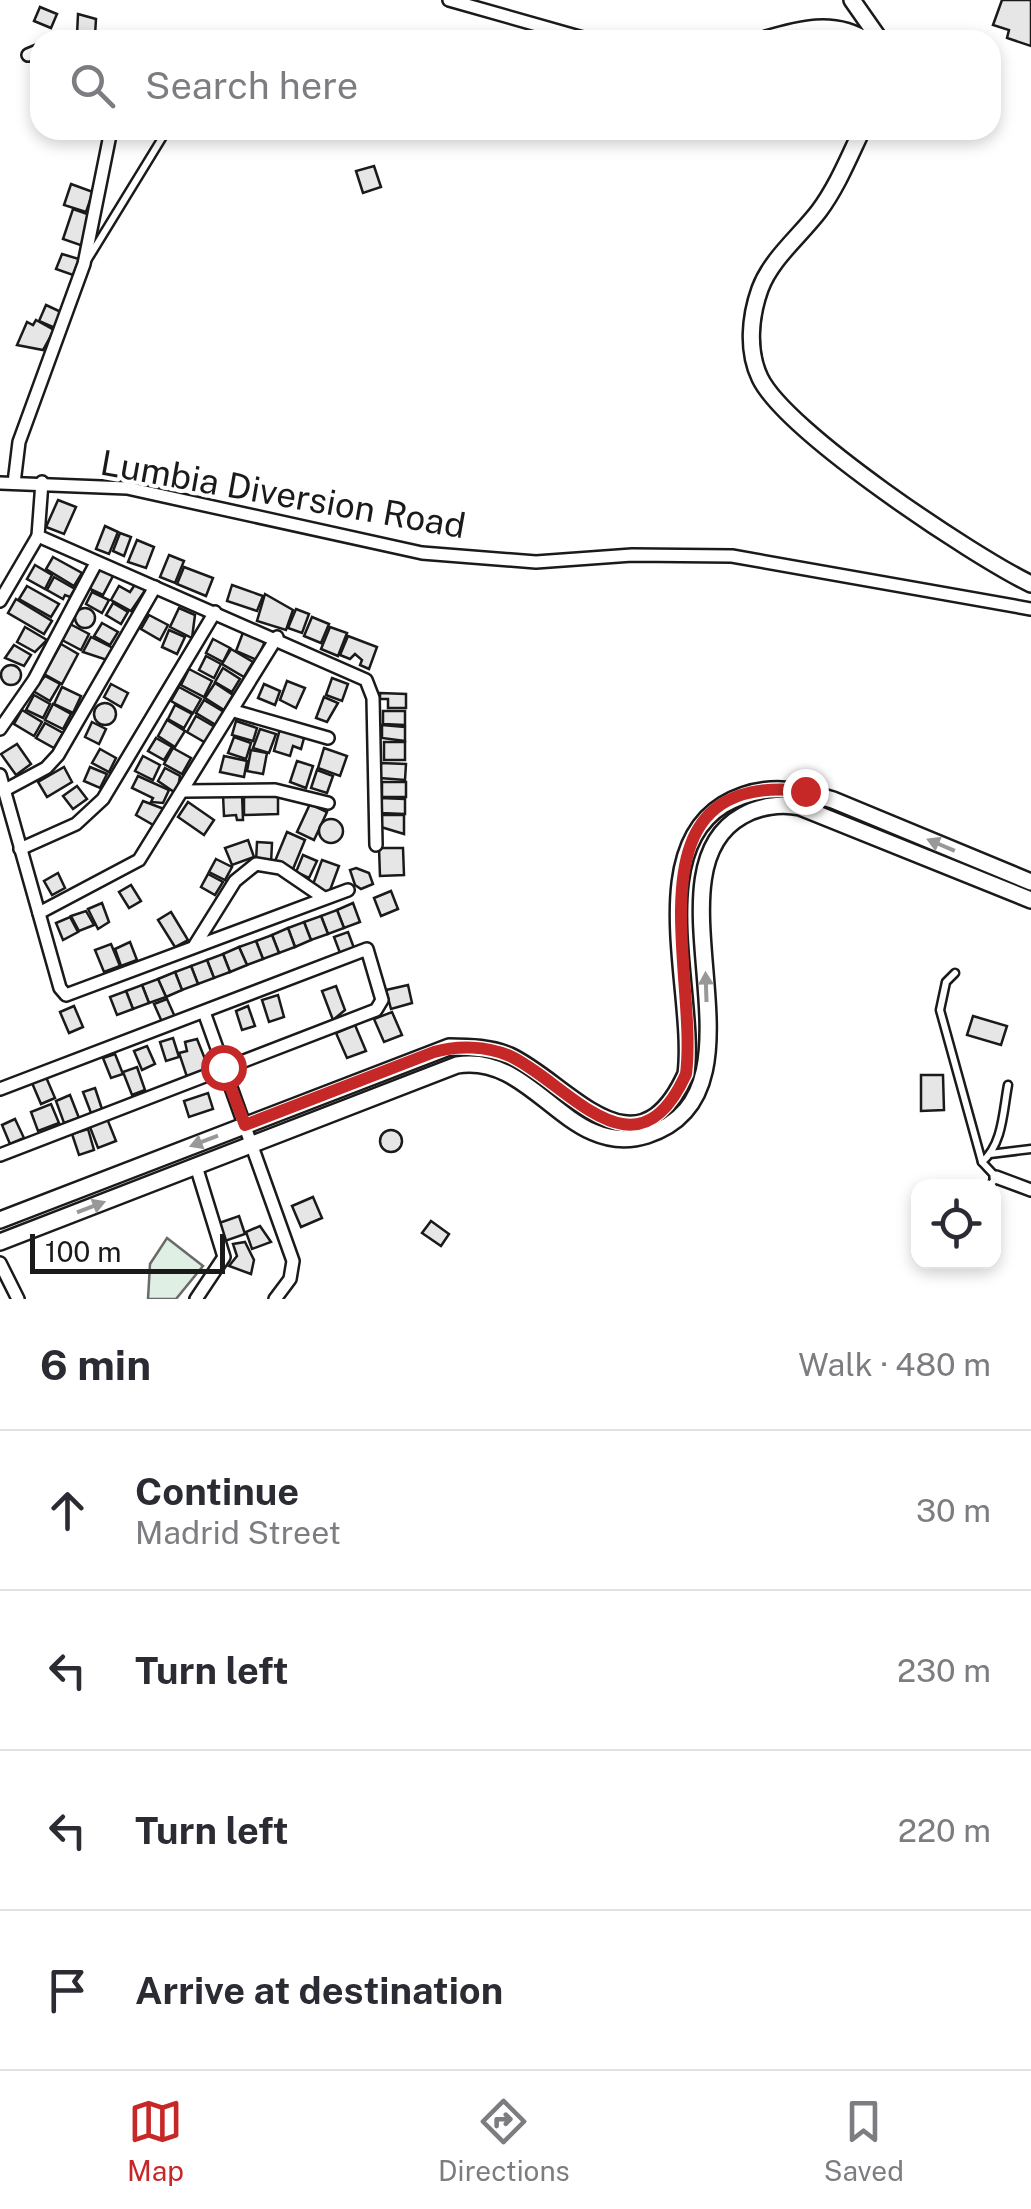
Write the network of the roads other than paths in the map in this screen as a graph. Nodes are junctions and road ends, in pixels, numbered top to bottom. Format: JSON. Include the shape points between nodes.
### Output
{"nodes":[{"id":1,"x":449,"y":0,"type":"edge"},
{"id":2,"x":852,"y":0,"type":"edge"},
{"id":3,"x":555,"y":30,"type":"edge"},
{"id":4,"x":795,"y":30,"type":"edge"},
{"id":5,"x":849,"y":30,"type":"edge"},
{"id":6,"x":873,"y":30,"type":"edge"},
{"id":7,"x":109,"y":140,"type":"edge"},
{"id":8,"x":161,"y":140,"type":"edge"},
{"id":9,"x":857,"y":140,"type":"edge"},
{"id":10,"x":84,"y":264,"type":"junction"},
{"id":11,"x":42,"y":482,"type":"junction"},
{"id":12,"x":7,"y":483,"type":"edge"},
{"id":13,"x":38,"y":536,"type":"junction"},
{"id":14,"x":96,"y":563,"type":"junction"},
{"id":15,"x":1031,"y":584,"type":"edge"},
{"id":16,"x":155,"y":587,"type":"junction"},
{"id":17,"x":2,"y":594,"type":"edge"},
{"id":18,"x":1031,"y":609,"type":"edge"},
{"id":19,"x":215,"y":612,"type":"junction"},
{"id":20,"x":277,"y":637,"type":"junction"},
{"id":21,"x":234,"y":711,"type":"junction"},
{"id":22,"x":0,"y":729,"type":"edge"},
{"id":23,"x":328,"y":738,"type":"dead end"},
{"id":24,"x":0,"y":774,"type":"edge"},
{"id":25,"x":5,"y":790,"type":"junction"},
{"id":26,"x":185,"y":791,"type":"junction"},
{"id":27,"x":328,"y":804,"type":"dead end"},
{"id":28,"x":376,"y":844,"type":"dead end"},
{"id":29,"x":20,"y":849,"type":"junction"},
{"id":30,"x":1031,"y":882,"type":"edge"},
{"id":31,"x":348,"y":890,"type":"dead end"},
{"id":32,"x":324,"y":898,"type":"junction"},
{"id":33,"x":1031,"y":900,"type":"edge"},
{"id":34,"x":40,"y":913,"type":"junction"},
{"id":35,"x":194,"y":946,"type":"junction"},
{"id":36,"x":955,"y":973,"type":"dead end"},
{"id":37,"x":204,"y":1012,"type":"junction"},
{"id":38,"x":223,"y":1067,"type":"junction"},
{"id":39,"x":386,"y":1071,"type":"junction"},
{"id":40,"x":1008,"y":1085,"type":"dead end"},
{"id":41,"x":0,"y":1089,"type":"edge"},
{"id":42,"x":395,"y":1089,"type":"junction"},
{"id":43,"x":245,"y":1125,"type":"junction"},
{"id":44,"x":252,"y":1147,"type":"junction"},
{"id":45,"x":1031,"y":1149,"type":"edge"},
{"id":46,"x":990,"y":1154,"type":"junction"},
{"id":47,"x":0,"y":1155,"type":"edge"},
{"id":48,"x":982,"y":1162,"type":"junction"},
{"id":49,"x":196,"y":1166,"type":"junction"},
{"id":50,"x":991,"y":1179,"type":"edge"},
{"id":51,"x":1001,"y":1184,"type":"edge"},
{"id":52,"x":1031,"y":1190,"type":"edge"},
{"id":53,"x":0,"y":1220,"type":"edge"},
{"id":54,"x":0,"y":1242,"type":"edge"},
{"id":55,"x":0,"y":1263,"type":"edge"},
{"id":56,"x":18,"y":1299,"type":"edge"},
{"id":57,"x":196,"y":1299,"type":"edge"},
{"id":58,"x":275,"y":1299,"type":"edge"}],
"edges":[{"from":1,"to":3,"type":"street"},
{"from":2,"to":6,"type":"street"},
{"from":4,"to":5,"type":"street"},
{"from":7,"to":10,"type":"street"},
{"from":8,"to":10,"type":"lane"},
{"from":9,"to":15,"type":"street","via":[[822,207],[764,278],[750,334],[761,381],[882,488],[951,539]]},
{"from":10,"to":12,"type":"street"},
{"from":11,"to":12,"type":"street","name":"Lumbia Diversion Road"},
{"from":11,"to":13,"type":"street"},
{"from":11,"to":18,"type":"street","name":"Lumbia Diversion Road","via":[[180,498],[422,552],[536,562],[732,556]]},
{"from":13,"to":14,"type":"street"},
{"from":13,"to":17,"type":"street"},
{"from":14,"to":16,"type":"street"},
{"from":14,"to":22,"type":"street"},
{"from":16,"to":19,"type":"street"},
{"from":16,"to":25,"type":"street","via":[[58,755]]},
{"from":19,"to":20,"type":"street"},
{"from":19,"to":29,"type":"street","via":[[104,799],[76,824]]},
{"from":20,"to":21,"type":"street"},
{"from":20,"to":28,"type":"street","via":[[362,676],[372,687]]},
{"from":21,"to":23,"type":"street"},
{"from":21,"to":26,"type":"street"},
{"from":24,"to":25,"type":"street"},
{"from":25,"to":29,"type":"street"},
{"from":26,"to":27,"type":"street","via":[[275,790]]},
{"from":26,"to":34,"type":"street","via":[[131,868]]},
{"from":29,"to":34,"type":"street"},
{"from":30,"to":39,"type":"street","one_way":true,"via":[[834,800],[805,791],[760,790],[713,812],[686,852],[678,890],[689,1056],[681,1086],[658,1112],[635,1122],[594,1117],[520,1061],[489,1050],[449,1048]]},
{"from":31,"to":32,"type":"street"},
{"from":32,"to":35,"type":"street"},
{"from":32,"to":35,"type":"street","via":[[280,868],[256,864],[235,881]]},
{"from":42,"to":33,"type":"street","one_way":true,"via":[[473,1062],[515,1077],[594,1135],[624,1140],[673,1123],[697,1094],[706,1054],[708,860],[734,821],[769,806],[817,812]]},
{"from":34,"to":35,"type":"street","via":[[66,995]]},
{"from":36,"to":48,"type":"lane","via":[[940,1010]]},
{"from":37,"to":38,"type":"street"},
{"from":37,"to":38,"type":"street","via":[[367,950],[379,1008]]},
{"from":37,"to":41,"type":"street"},
{"from":38,"to":43,"type":"street"},
{"from":38,"to":47,"type":"street"},
{"from":39,"to":42,"type":"street"},
{"from":39,"to":43,"type":"street"},
{"from":40,"to":46,"type":"lane"},
{"from":42,"to":44,"type":"street"},
{"from":43,"to":44,"type":"street"},
{"from":43,"to":53,"type":"street","one_way":true},
{"from":44,"to":49,"type":"street"},
{"from":44,"to":58,"type":"street","via":[[293,1261],[290,1280]]},
{"from":45,"to":46,"type":"lane"},
{"from":46,"to":48,"type":"lane"},
{"from":48,"to":50,"type":"lane"},
{"from":54,"to":49,"type":"street","one_way":true},
{"from":49,"to":57,"type":"street","via":[[224,1261]]},
{"from":51,"to":52,"type":"street"},
{"from":55,"to":56,"type":"street"}]}
